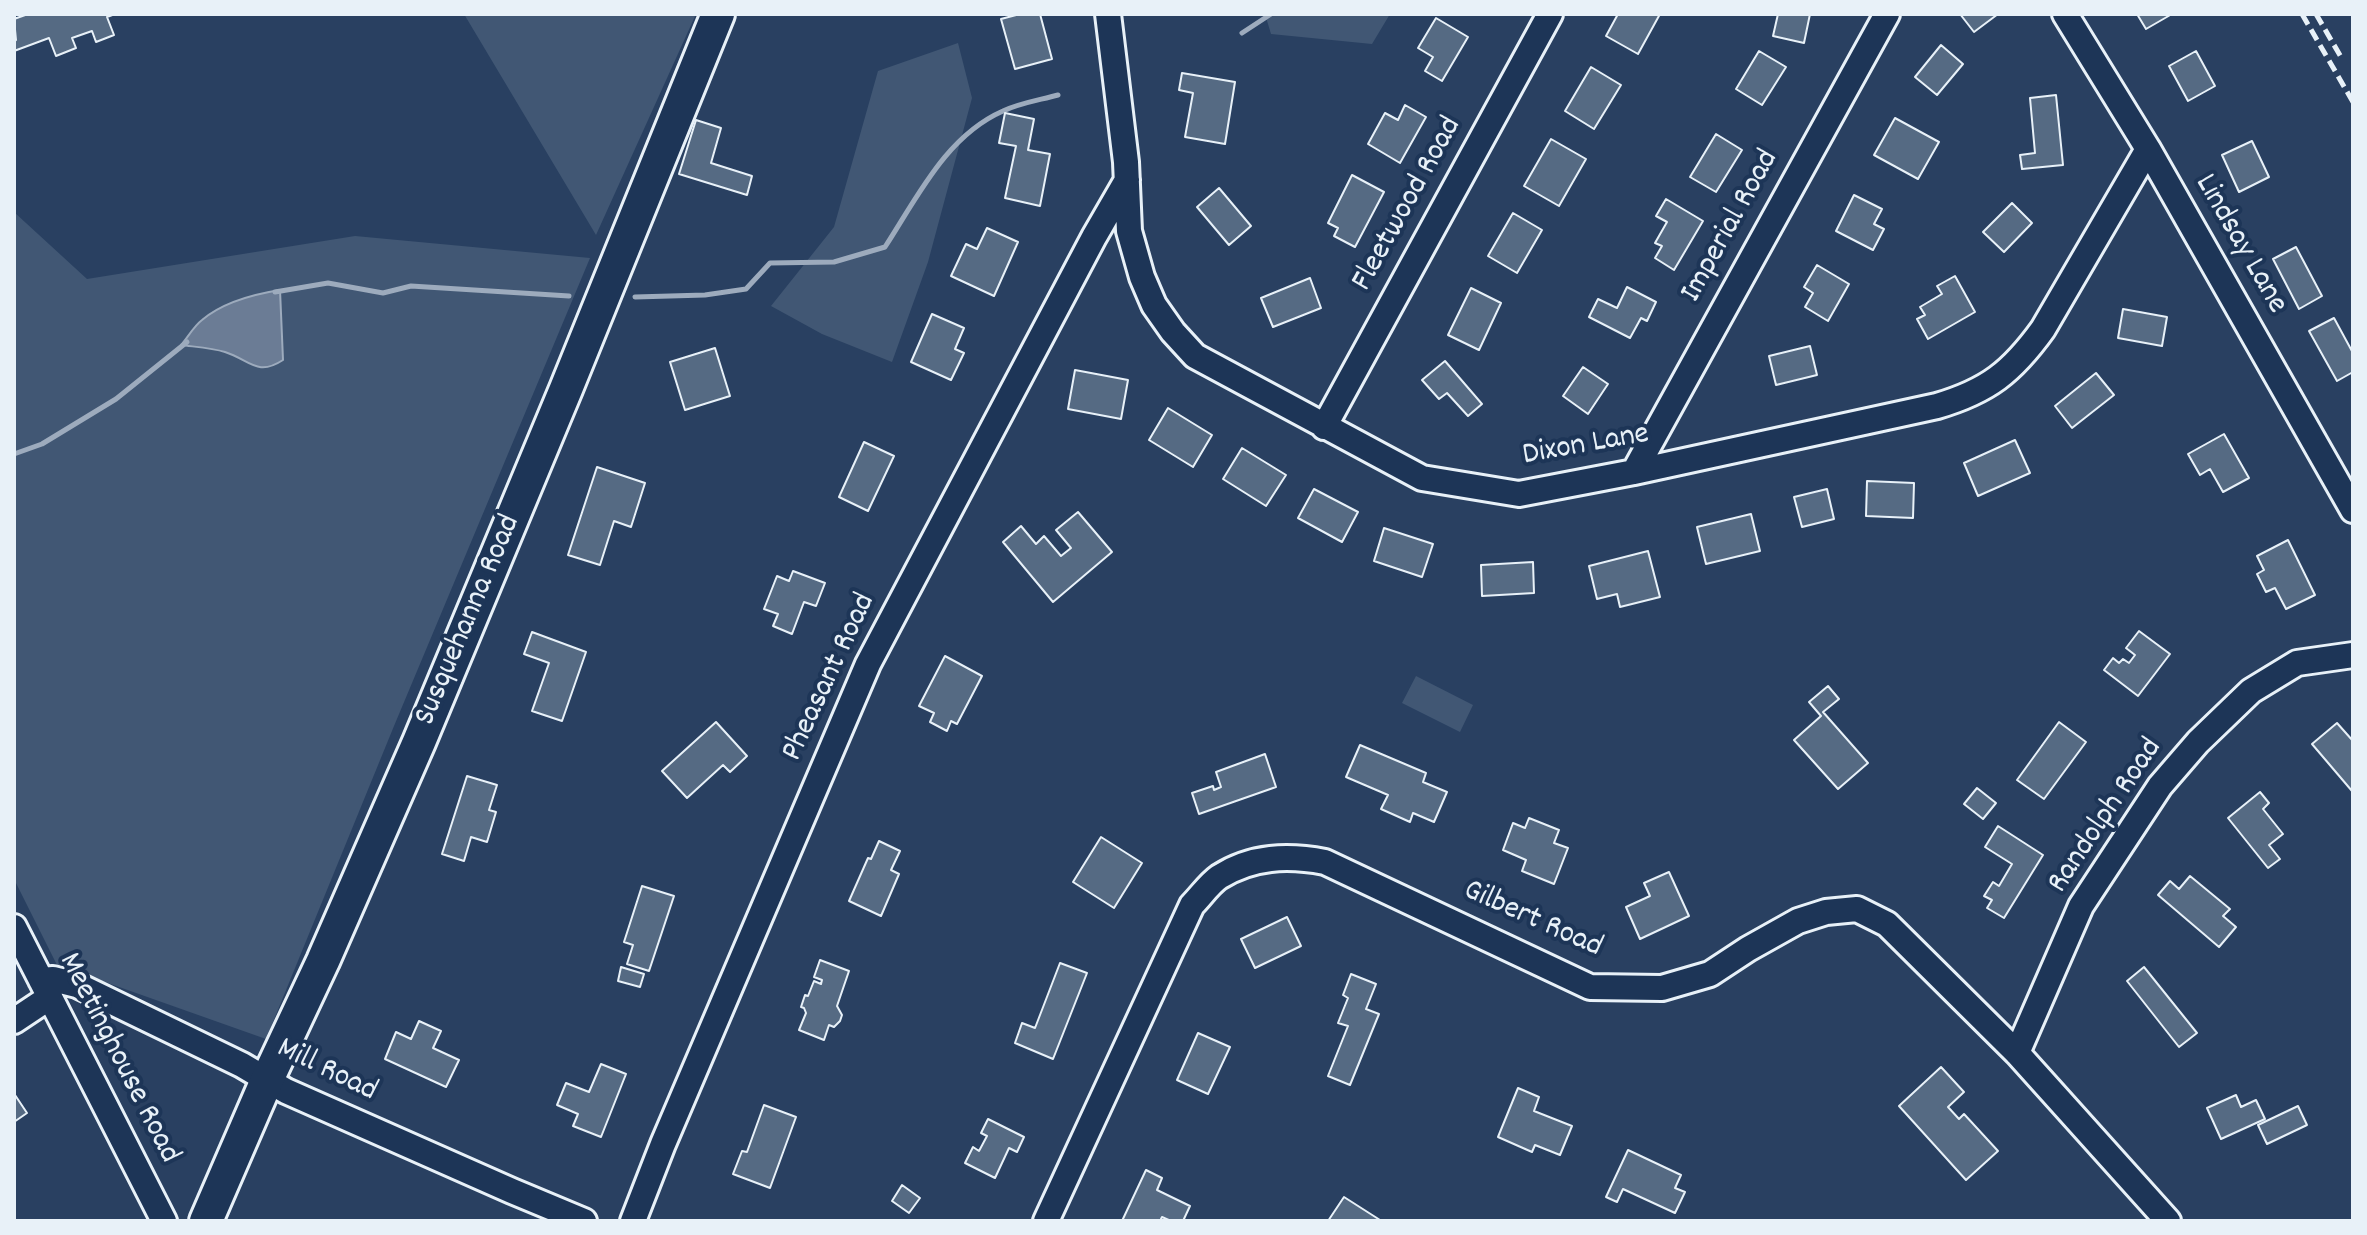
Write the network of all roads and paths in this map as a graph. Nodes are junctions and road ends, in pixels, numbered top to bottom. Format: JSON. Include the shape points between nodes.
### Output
{"nodes":[{"id":1,"x":718,"y":14,"type":"edge"},
{"id":2,"x":1108,"y":14,"type":"edge"},
{"id":3,"x":1550,"y":14,"type":"edge"},
{"id":4,"x":1887,"y":14,"type":"edge"},
{"id":5,"x":2065,"y":14,"type":"edge"},
{"id":6,"x":2148,"y":149,"type":"junction"},
{"id":7,"x":1127,"y":180,"type":"junction"},
{"id":8,"x":1324,"y":427,"type":"junction"},
{"id":9,"x":1634,"y":472,"type":"junction"},
{"id":10,"x":2353,"y":510,"type":"edge"},
{"id":11,"x":2353,"y":655,"type":"edge"},
{"id":12,"x":17,"y":938,"type":"edge"},
{"id":13,"x":46,"y":988,"type":"junction"},
{"id":14,"x":14,"y":1021,"type":"edge"},
{"id":15,"x":2017,"y":1053,"type":"junction"},
{"id":16,"x":267,"y":1080,"type":"junction"},
{"id":17,"x":164,"y":1221,"type":"edge"},
{"id":18,"x":206,"y":1221,"type":"edge"},
{"id":19,"x":584,"y":1221,"type":"edge"},
{"id":20,"x":633,"y":1221,"type":"edge"},
{"id":21,"x":1046,"y":1221,"type":"edge"},
{"id":22,"x":2168,"y":1221,"type":"edge"}],
"edges":[{"from":1,"to":16,"type":"main road","name":"Susquehanna Road","via":[[414,754]]},
{"from":2,"to":7,"type":"street","name":"Dixon Lane"},
{"from":3,"to":8,"type":"street","name":"Fleetwood Road"},
{"from":4,"to":9,"type":"street","name":"Imperial Road"},
{"from":5,"to":6,"type":"street","name":"Lindsay Lane"},
{"from":6,"to":9,"type":"street","name":"Dixon Lane","via":[[2043,329],[2024,356],[1996,381],[1937,406]]},
{"from":6,"to":10,"type":"street","name":"Lindsay Lane"},
{"from":7,"to":8,"type":"street","name":"Dixon Lane","via":[[1129,231],[1142,277],[1173,332],[1195,356]]},
{"from":7,"to":20,"type":"street","name":"Pheasant Road","via":[[868,664]]},
{"from":8,"to":9,"type":"street","name":"Dixon Lane","via":[[1422,478],[1519,494]]},
{"from":11,"to":15,"type":"street","name":"Randolph Road","via":[[2297,663],[2251,691],[2160,786],[2081,906]]},
{"from":12,"to":13,"type":"street","name":"Meetinghouse Road"},
{"from":13,"to":14,"type":"street"},
{"from":13,"to":16,"type":"street","name":"Mill Road","via":[[58,979],[77,985]]},
{"from":13,"to":17,"type":"street","name":"Meetinghouse Road"},
{"from":15,"to":21,"type":"street","name":"Gilbert Road","via":[[1887,924],[1857,909],[1798,921],[1698,978],[1662,988],[1590,987],[1325,862],[1271,859],[1218,878],[1192,905]]},
{"from":15,"to":22,"type":"street","name":"Gilbert Road"},
{"from":16,"to":18,"type":"main road","name":"Susquehanna Road"},
{"from":16,"to":19,"type":"street","name":"Mill Road"}]}
